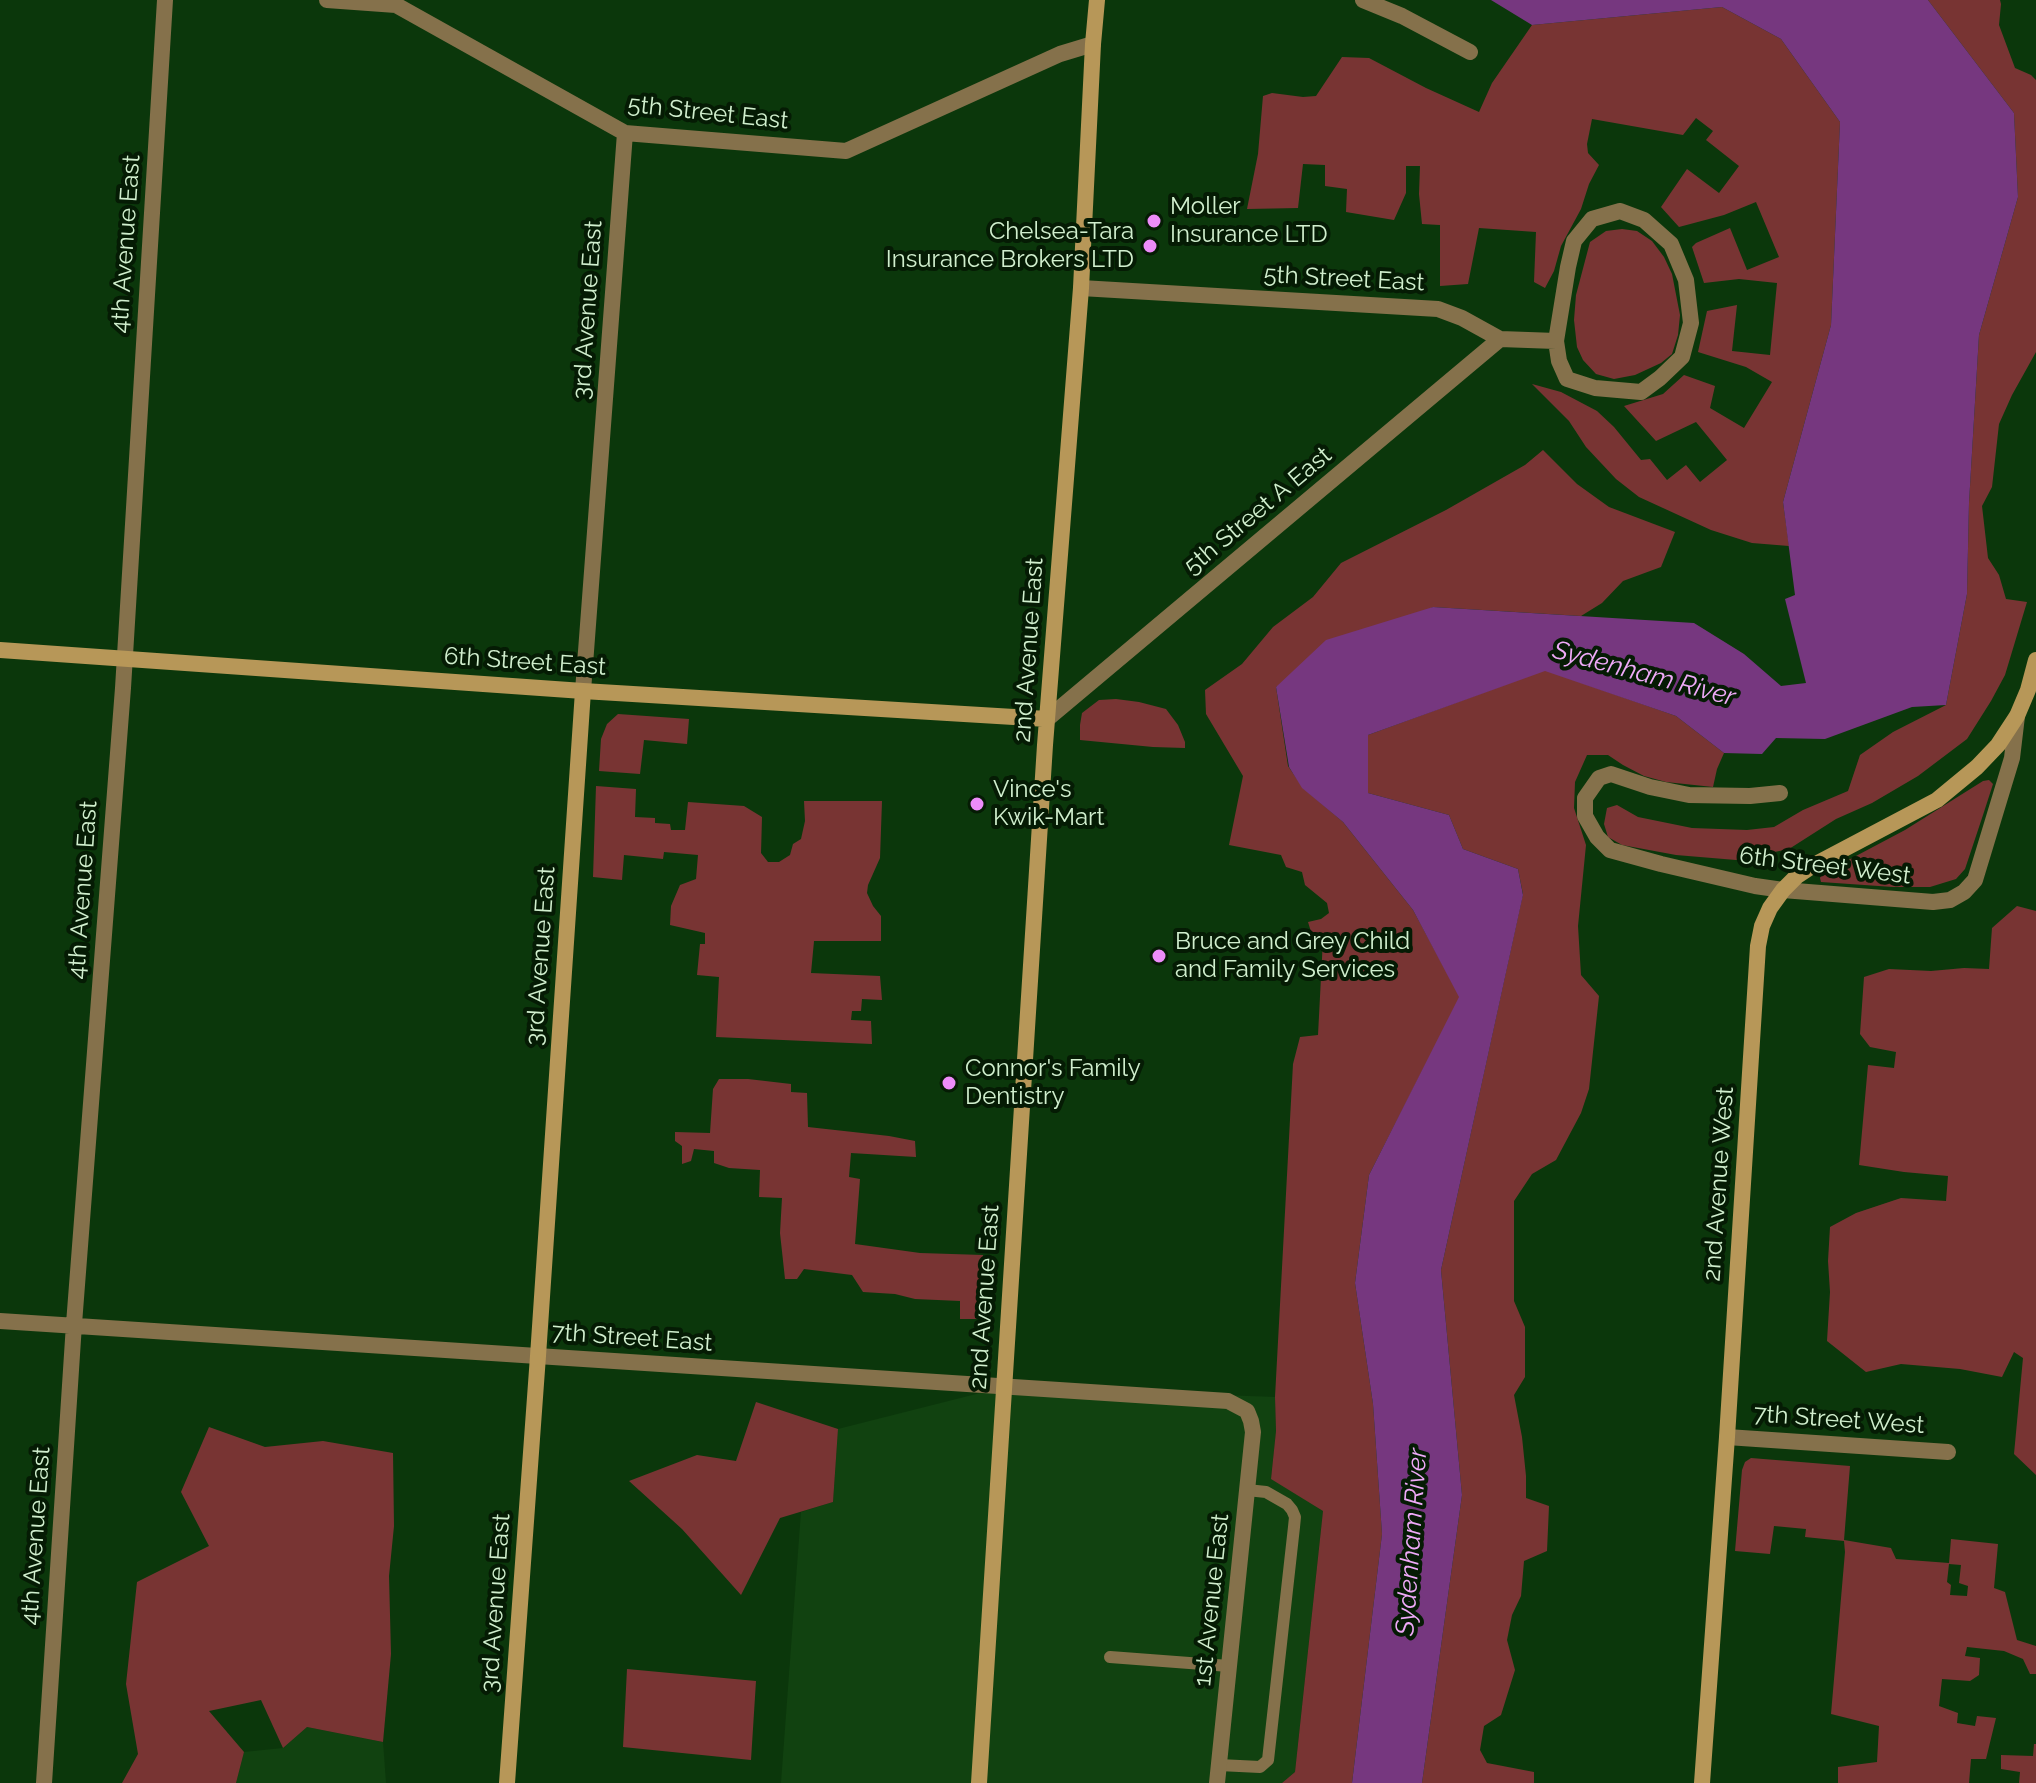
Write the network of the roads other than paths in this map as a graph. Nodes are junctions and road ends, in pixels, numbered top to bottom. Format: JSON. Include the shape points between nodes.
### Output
{"nodes":[{"id":1,"x":165,"y":0,"type":"edge"},
{"id":2,"x":327,"y":0,"type":"edge"},
{"id":3,"x":1097,"y":0,"type":"edge"},
{"id":4,"x":1363,"y":0,"type":"edge"},
{"id":5,"x":1093,"y":44,"type":"junction"},
{"id":6,"x":1470,"y":52,"type":"dead end"},
{"id":7,"x":625,"y":133,"type":"junction"},
{"id":8,"x":1081,"y":288,"type":"junction"},
{"id":9,"x":1500,"y":339,"type":"junction"},
{"id":10,"x":1556,"y":341,"type":"junction"},
{"id":11,"x":0,"y":650,"type":"edge"},
{"id":12,"x":125,"y":659,"type":"junction"},
{"id":13,"x":2036,"y":660,"type":"edge"},
{"id":14,"x":583,"y":691,"type":"junction"},
{"id":15,"x":2017,"y":716,"type":"junction"},
{"id":16,"x":1047,"y":719,"type":"junction"},
{"id":17,"x":1780,"y":793,"type":"dead end"},
{"id":18,"x":1783,"y":890,"type":"junction"},
{"id":19,"x":0,"y":1321,"type":"edge"},
{"id":20,"x":74,"y":1324,"type":"junction"},
{"id":21,"x":538,"y":1356,"type":"junction"},
{"id":22,"x":1004,"y":1387,"type":"junction"},
{"id":23,"x":1251,"y":1421,"type":"joint"},
{"id":24,"x":1727,"y":1437,"type":"junction"},
{"id":25,"x":1948,"y":1452,"type":"dead end"},
{"id":26,"x":1247,"y":1490,"type":"junction"},
{"id":27,"x":1110,"y":1657,"type":"dead end"},
{"id":28,"x":1229,"y":1666,"type":"junction"},
{"id":29,"x":1219,"y":1765,"type":"junction"},
{"id":30,"x":44,"y":1783,"type":"edge"},
{"id":31,"x":507,"y":1783,"type":"edge"},
{"id":32,"x":979,"y":1783,"type":"edge"},
{"id":33,"x":1217,"y":1783,"type":"edge"},
{"id":34,"x":1702,"y":1783,"type":"edge"}],
"edges":[{"from":1,"to":12,"type":"street","name":"4th Avenue East"},
{"from":2,"to":7,"type":"street","name":"5th Street East","via":[[396,5]]},
{"from":3,"to":5,"type":"main road","name":"2nd Avenue East"},
{"from":4,"to":6,"type":"street"},
{"from":5,"to":7,"type":"street","name":"5th Street East","via":[[846,151]]},
{"from":5,"to":8,"type":"main road","name":"2nd Avenue East"},
{"from":7,"to":14,"type":"street","name":"3rd Avenue East"},
{"from":8,"to":9,"type":"street","name":"5th Street East","via":[[1438,309]]},
{"from":8,"to":16,"type":"main road","name":"2nd Avenue East"},
{"from":9,"to":10,"type":"street"},
{"from":9,"to":16,"type":"street","name":"5th Street A East"},
{"from":10,"to":10,"type":"street","via":[[1567,379],[1595,388],[1641,392],[1660,378],[1682,357],[1691,323],[1686,280],[1671,244],[1644,220],[1620,211],[1592,219],[1574,241]]},
{"from":11,"to":12,"type":"main road","name":"6th Street East"},
{"from":12,"to":14,"type":"main road","name":"6th Street East"},
{"from":12,"to":20,"type":"street","name":"4th Avenue East"},
{"from":13,"to":15,"type":"main road","name":"6th Street West"},
{"from":14,"to":16,"type":"main road","name":"6th Street East"},
{"from":14,"to":21,"type":"main road","name":"3rd Avenue East"},
{"from":15,"to":18,"type":"main road","name":"2nd Avenue West","via":[[1998,745],[1937,800],[1812,866]]},
{"from":15,"to":18,"type":"street","name":"6th Street West","via":[[2012,758],[1975,880],[1964,892],[1933,902]]},
{"from":16,"to":22,"type":"main road","name":"2nd Avenue East"},
{"from":17,"to":18,"type":"street","name":"6th Street West","via":[[1689,795],[1611,774],[1599,778],[1585,798],[1585,816],[1610,850]]},
{"from":18,"to":24,"type":"main road","name":"2nd Avenue West","via":[[1770,908],[1758,946]]},
{"from":19,"to":20,"type":"street","name":"7th Street East"},
{"from":20,"to":21,"type":"street","name":"7th Street East"},
{"from":20,"to":30,"type":"street","name":"4th Avenue East"},
{"from":21,"to":22,"type":"street","name":"7th Street East"},
{"from":21,"to":31,"type":"main road","name":"3rd Avenue East"},
{"from":22,"to":23,"type":"street","name":"7th Street East","via":[[1228,1401],[1247,1411]]},
{"from":22,"to":32,"type":"main road","name":"2nd Avenue East"},
{"from":23,"to":26,"type":"street","name":"1st Avenue East"},
{"from":24,"to":25,"type":"street","name":"7th Street West"},
{"from":24,"to":34,"type":"main road","name":"2nd Avenue West"},
{"from":26,"to":28,"type":"street","name":"1st Avenue East"},
{"from":26,"to":29,"type":"lane","via":[[1266,1492],[1287,1504],[1294,1527],[1268,1760],[1260,1767]]},
{"from":27,"to":28,"type":"lane"},
{"from":28,"to":29,"type":"street","name":"1st Avenue East"},
{"from":29,"to":33,"type":"street","name":"1st Avenue East"}]}
